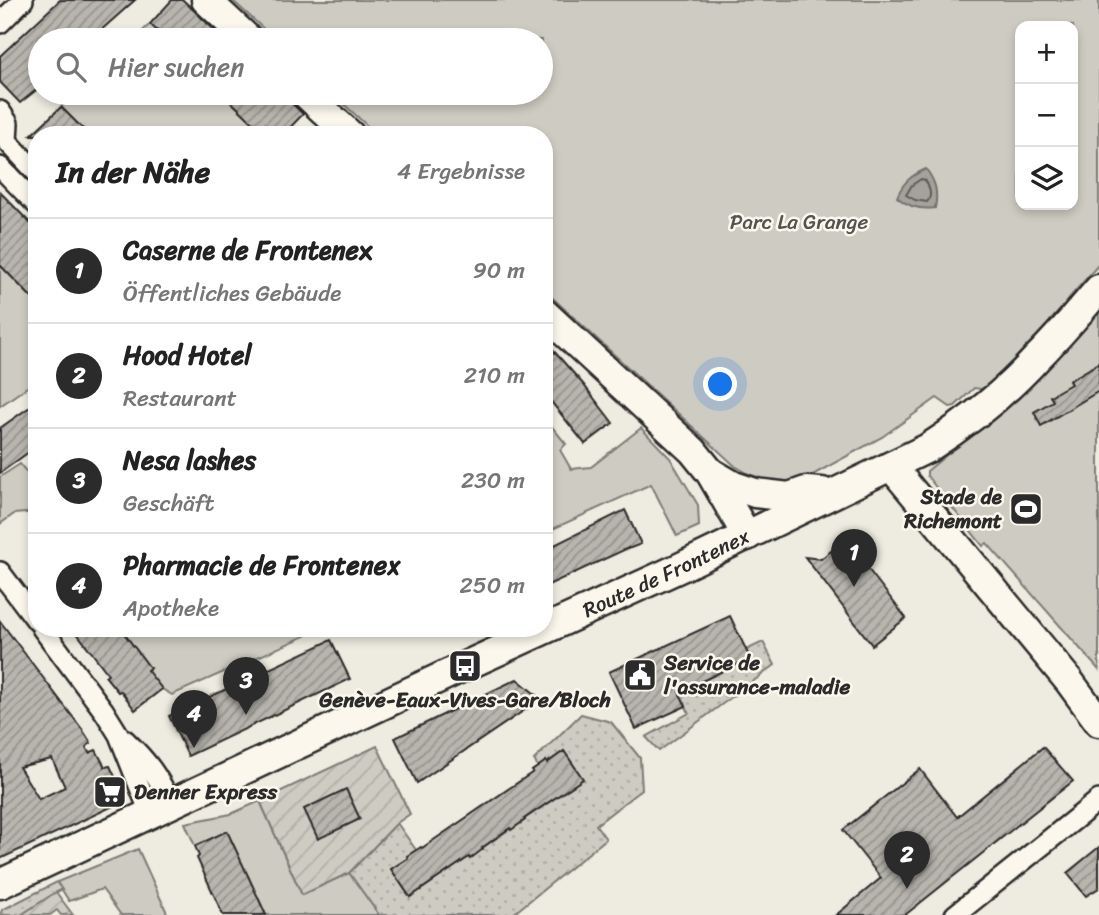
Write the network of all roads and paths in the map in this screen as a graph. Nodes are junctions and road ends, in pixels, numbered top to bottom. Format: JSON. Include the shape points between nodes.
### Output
{"nodes":[{"id":1,"x":206,"y":0,"type":"edge"},
{"id":2,"x":236,"y":28,"type":"edge"},
{"id":3,"x":319,"y":105,"type":"edge"},
{"id":4,"x":0,"y":111,"type":"edge"},
{"id":5,"x":341,"y":126,"type":"edge"},
{"id":6,"x":3,"y":144,"type":"edge"},
{"id":7,"x":28,"y":165,"type":"edge"},
{"id":8,"x":0,"y":167,"type":"edge"},
{"id":9,"x":28,"y":196,"type":"edge"},
{"id":10,"x":1099,"y":289,"type":"edge"},
{"id":11,"x":553,"y":321,"type":"edge"},
{"id":12,"x":891,"y":466,"type":"junction"},
{"id":13,"x":709,"y":472,"type":"junction"},
{"id":14,"x":835,"y":493,"type":"junction"},
{"id":15,"x":747,"y":536,"type":"junction"},
{"id":16,"x":0,"y":572,"type":"edge"},
{"id":17,"x":28,"y":609,"type":"edge"},
{"id":18,"x":553,"y":626,"type":"edge"},
{"id":19,"x":49,"y":637,"type":"edge"},
{"id":20,"x":529,"y":637,"type":"edge"},
{"id":21,"x":1099,"y":722,"type":"edge"},
{"id":22,"x":1099,"y":800,"type":"edge"},
{"id":23,"x":161,"y":808,"type":"junction"},
{"id":24,"x":0,"y":884,"type":"edge"},
{"id":25,"x":955,"y":915,"type":"edge"}],
"edges":[{"from":1,"to":2,"type":"main road"},
{"from":3,"to":5,"type":"main road"},
{"from":4,"to":6,"type":"street","via":[[8,123]]},
{"from":6,"to":7,"type":"street"},
{"from":8,"to":9,"type":"street"},
{"from":10,"to":12,"type":"main road","name":"Route de Frontenex","via":[[1008,387],[946,436]]},
{"from":11,"to":13,"type":"main road","via":[[693,451]]},
{"from":12,"to":14,"type":"main road","name":"Route de Frontenex"},
{"from":12,"to":21,"type":"main road"},
{"from":13,"to":14,"type":"main road","via":[[755,493],[789,497],[806,491]]},
{"from":13,"to":15,"type":"main road"},
{"from":14,"to":15,"type":"main road","name":"Route de Frontenex"},
{"from":15,"to":18,"type":"main road","name":"Route de Frontenex"},
{"from":16,"to":17,"type":"street"},
{"from":19,"to":23,"type":"street","via":[[104,711]]},
{"from":20,"to":23,"type":"main road","name":"Route de Frontenex"},
{"from":22,"to":25,"type":"street"},
{"from":23,"to":24,"type":"main road","name":"Route de Frontenex"}]}
